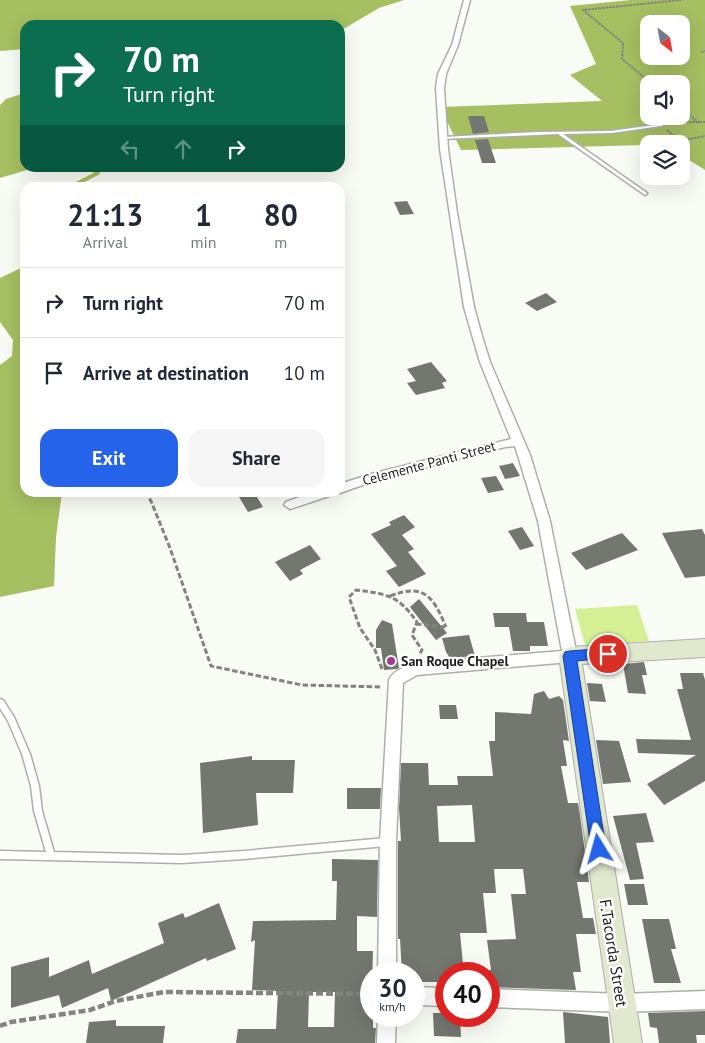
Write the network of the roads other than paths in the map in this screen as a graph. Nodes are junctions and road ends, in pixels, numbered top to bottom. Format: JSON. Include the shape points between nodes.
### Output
{"nodes":[{"id":1,"x":467,"y":0,"type":"edge"},
{"id":2,"x":661,"y":125,"type":"road end"},
{"id":3,"x":559,"y":133,"type":"junction"},
{"id":4,"x":443,"y":138,"type":"junction"},
{"id":5,"x":645,"y":194,"type":"dead end"},
{"id":6,"x":519,"y":442,"type":"junction"},
{"id":7,"x":345,"y":486,"type":"edge"},
{"id":8,"x":313,"y":497,"type":"edge"},
{"id":9,"x":290,"y":505,"type":"dead end"},
{"id":10,"x":705,"y":648,"type":"edge"},
{"id":11,"x":570,"y":656,"type":"junction"},
{"id":12,"x":0,"y":702,"type":"edge"},
{"id":13,"x":388,"y":841,"type":"junction"},
{"id":14,"x":0,"y":855,"type":"edge"},
{"id":15,"x":51,"y":856,"type":"junction"},
{"id":16,"x":387,"y":962,"type":"edge"},
{"id":17,"x":500,"y":998,"type":"edge"},
{"id":18,"x":705,"y":1000,"type":"edge"},
{"id":19,"x":622,"y":1002,"type":"junction"},
{"id":20,"x":387,"y":1027,"type":"edge"},
{"id":21,"x":386,"y":1043,"type":"edge"},
{"id":22,"x":628,"y":1043,"type":"edge"}],
"edges":[{"from":1,"to":4,"type":"street","via":[[455,45],[442,74]]},
{"from":2,"to":3,"type":"lane","via":[[611,132]]},
{"from":3,"to":4,"type":"lane"},
{"from":3,"to":5,"type":"lane"},
{"from":4,"to":6,"type":"street","via":[[468,307],[485,362]]},
{"from":6,"to":7,"type":"street","name":"Celemente Panti Street","via":[[505,442]]},
{"from":6,"to":11,"type":"street","via":[[544,521]]},
{"from":8,"to":9,"type":"street"},
{"from":10,"to":11,"type":"street"},
{"from":11,"to":13,"type":"street","via":[[417,669],[396,680]]},
{"from":11,"to":19,"type":"street","name":"F.Tacorda Street"},
{"from":12,"to":15,"type":"lane","via":[[26,754]]},
{"from":13,"to":15,"type":"lane","via":[[182,858]]},
{"from":13,"to":16,"type":"street"},
{"from":14,"to":15,"type":"lane"},
{"from":17,"to":19,"type":"street"},
{"from":18,"to":19,"type":"street"},
{"from":19,"to":22,"type":"street","name":"F.Tacorda Street"},
{"from":20,"to":21,"type":"street"}]}
